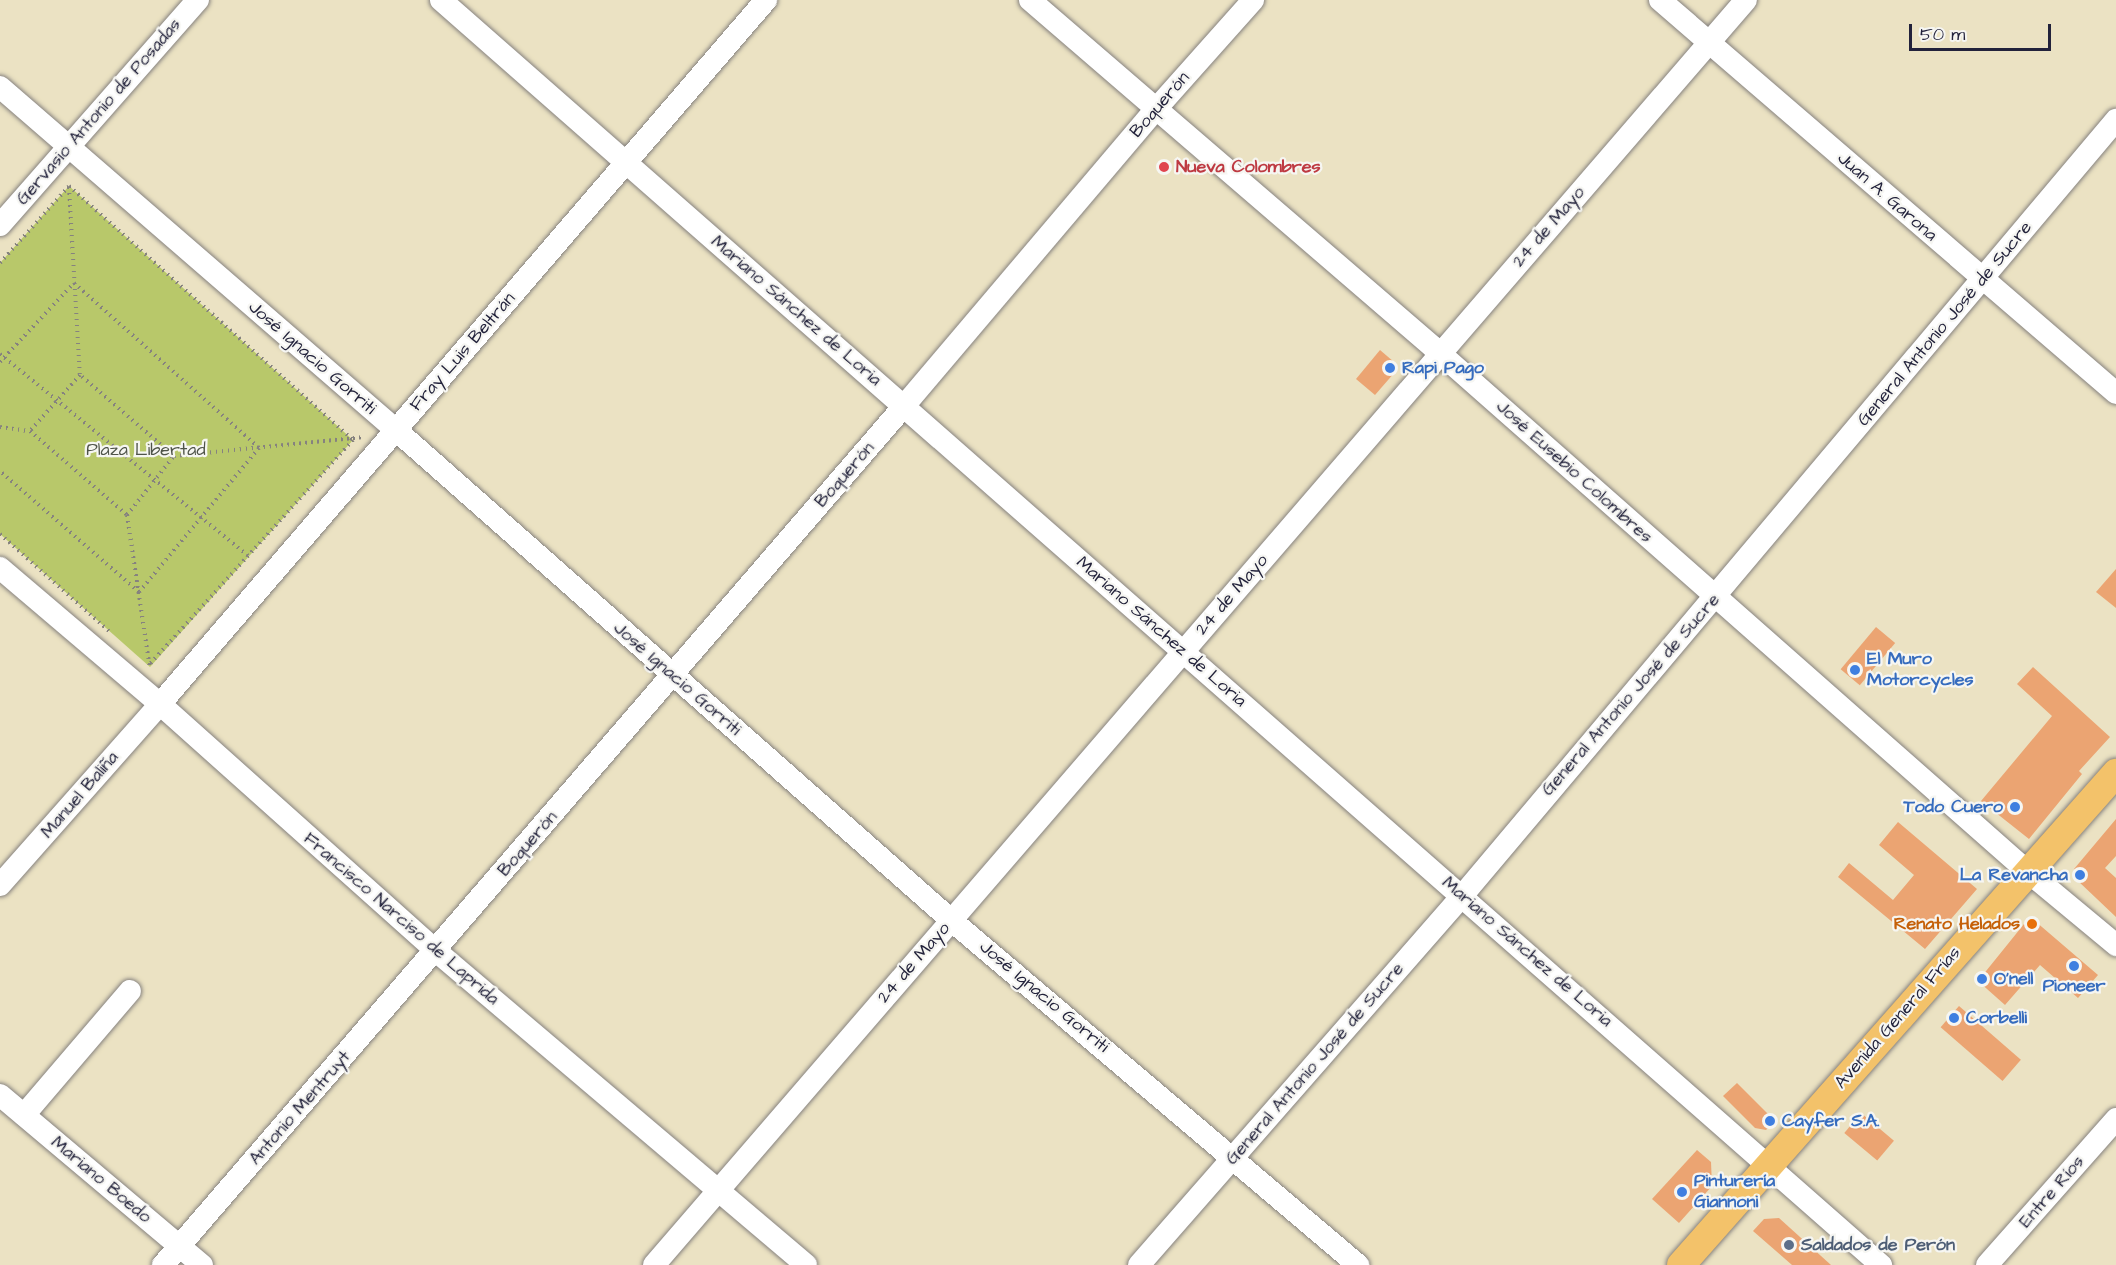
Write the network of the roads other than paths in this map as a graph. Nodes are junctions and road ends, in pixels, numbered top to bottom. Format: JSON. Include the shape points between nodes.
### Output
{"nodes":[{"id":1,"x":198,"y":0,"type":"edge"},
{"id":2,"x":441,"y":0,"type":"edge"},
{"id":3,"x":766,"y":0,"type":"edge"},
{"id":4,"x":1030,"y":0,"type":"edge"},
{"id":5,"x":1252,"y":0,"type":"edge"},
{"id":6,"x":1660,"y":0,"type":"edge"},
{"id":7,"x":1746,"y":0,"type":"edge"},
{"id":8,"x":1708,"y":43,"type":"junction"},
{"id":9,"x":0,"y":87,"type":"edge"},
{"id":10,"x":1156,"y":109,"type":"junction"},
{"id":11,"x":2116,"y":120,"type":"edge"},
{"id":12,"x":69,"y":147,"type":"junction"},
{"id":13,"x":626,"y":163,"type":"junction"},
{"id":14,"x":0,"y":225,"type":"edge"},
{"id":15,"x":1982,"y":279,"type":"junction"},
{"id":16,"x":1439,"y":353,"type":"junction"},
{"id":17,"x":2116,"y":393,"type":"edge"},
{"id":18,"x":904,"y":406,"type":"junction"},
{"id":19,"x":396,"y":430,"type":"junction"},
{"id":20,"x":0,"y":568,"type":"edge"},
{"id":21,"x":1715,"y":597,"type":"junction"},
{"id":22,"x":1184,"y":652,"type":"junction"},
{"id":23,"x":672,"y":675,"type":"junction"},
{"id":24,"x":160,"y":705,"type":"junction"},
{"id":25,"x":2116,"y":773,"type":"edge"},
{"id":26,"x":2027,"y":871,"type":"junction"},
{"id":27,"x":0,"y":885,"type":"edge"},
{"id":28,"x":1462,"y":896,"type":"junction"},
{"id":29,"x":951,"y":920,"type":"junction"},
{"id":30,"x":2116,"y":945,"type":"edge"},
{"id":31,"x":436,"y":951,"type":"junction"},
{"id":32,"x":130,"y":992,"type":"dead end"},
{"id":33,"x":0,"y":1095,"type":"edge"},
{"id":34,"x":24,"y":1115,"type":"junction"},
{"id":35,"x":2116,"y":1119,"type":"edge"},
{"id":36,"x":1234,"y":1157,"type":"junction"},
{"id":37,"x":1769,"y":1165,"type":"junction"},
{"id":38,"x":719,"y":1191,"type":"junction"},
{"id":39,"x":180,"y":1246,"type":"junction"},
{"id":40,"x":163,"y":1265,"type":"edge"},
{"id":41,"x":202,"y":1265,"type":"edge"},
{"id":42,"x":654,"y":1265,"type":"edge"},
{"id":43,"x":806,"y":1265,"type":"edge"},
{"id":44,"x":1139,"y":1265,"type":"edge"},
{"id":45,"x":1358,"y":1265,"type":"edge"},
{"id":46,"x":1681,"y":1265,"type":"edge"},
{"id":47,"x":1881,"y":1265,"type":"edge"},
{"id":48,"x":1987,"y":1265,"type":"edge"}],
"edges":[{"from":1,"to":12,"type":"street","name":"Gervasio Antonio de Posadas"},
{"from":2,"to":13,"type":"street","name":"Mariano Sánchez de Loria"},
{"from":3,"to":13,"type":"street","name":"Fray Luis Beltrán"},
{"from":4,"to":10,"type":"street","name":"José Eusebio Colombres"},
{"from":5,"to":10,"type":"street","name":"Boquerón"},
{"from":6,"to":8,"type":"street","name":"Juan A. Garona"},
{"from":7,"to":8,"type":"street","name":"24 de Mayo"},
{"from":8,"to":15,"type":"street","name":"Juan A. Garona"},
{"from":8,"to":16,"type":"street","name":"24 de Mayo"},
{"from":9,"to":12,"type":"street","name":"José Ignacio Gorriti"},
{"from":10,"to":16,"type":"street","name":"José Eusebio Colombres"},
{"from":10,"to":18,"type":"street","name":"Boquerón"},
{"from":11,"to":15,"type":"street","name":"General Antonio José de Sucre"},
{"from":12,"to":14,"type":"street","name":"Gervasio Antonio de Posadas"},
{"from":12,"to":19,"type":"street","name":"José Ignacio Gorriti"},
{"from":13,"to":18,"type":"street","name":"Mariano Sánchez de Loria"},
{"from":13,"to":19,"type":"street","name":"Fray Luis Beltrán"},
{"from":15,"to":17,"type":"street","name":"Juan A. Garona"},
{"from":15,"to":21,"type":"street","name":"General Antonio José de Sucre"},
{"from":16,"to":21,"type":"street","name":"José Eusebio Colombres"},
{"from":16,"to":22,"type":"street","name":"24 de Mayo"},
{"from":18,"to":22,"type":"street","name":"Mariano Sánchez de Loria"},
{"from":18,"to":23,"type":"street","name":"Boquerón"},
{"from":19,"to":23,"type":"street","name":"José Ignacio Gorriti"},
{"from":19,"to":24,"type":"street","name":"Fray Luis Beltrán"},
{"from":20,"to":24,"type":"street","name":"Francisco Narciso de Laprida"},
{"from":21,"to":26,"type":"street","name":"José Eusebio Colombres"},
{"from":21,"to":28,"type":"street","name":"General Antonio José de Sucre"},
{"from":22,"to":28,"type":"street","name":"Mariano Sánchez de Loria"},
{"from":22,"to":29,"type":"street","name":"24 de Mayo"},
{"from":23,"to":29,"type":"street","name":"José Ignacio Gorriti"},
{"from":23,"to":31,"type":"street","name":"Boquerón"},
{"from":24,"to":27,"type":"street","name":"Manuel Baliña"},
{"from":24,"to":31,"type":"street","name":"Francisco Narciso de Laprida"},
{"from":25,"to":26,"type":"main road","name":"Avenida General Frías"},
{"from":26,"to":30,"type":"street","name":"José Eusebio Colombres"},
{"from":26,"to":37,"type":"main road","name":"Avenida General Frías"},
{"from":28,"to":36,"type":"street","name":"General Antonio José de Sucre"},
{"from":28,"to":37,"type":"street","name":"Mariano Sánchez de Loria"},
{"from":29,"to":36,"type":"street","name":"José Ignacio Gorriti"},
{"from":29,"to":38,"type":"street","name":"24 de Mayo"},
{"from":31,"to":38,"type":"street","name":"Francisco Narciso de Laprida"},
{"from":31,"to":39,"type":"street","name":"Antonio Mentruyt"},
{"from":32,"to":34,"type":"street"},
{"from":33,"to":34,"type":"street","name":"Mariano Boedo"},
{"from":34,"to":39,"type":"street","name":"Mariano Boedo"},
{"from":35,"to":48,"type":"street","name":"Entre Ríos"},
{"from":36,"to":44,"type":"street","name":"General Antonio José de Sucre"},
{"from":36,"to":45,"type":"street","name":"José Ignacio Gorriti"},
{"from":37,"to":46,"type":"main road","name":"Avenida General Frías"},
{"from":37,"to":47,"type":"street","name":"Mariano Sánchez de Loria"},
{"from":38,"to":42,"type":"street","name":"24 de Mayo"},
{"from":38,"to":43,"type":"street","name":"Francisco Narciso de Laprida"},
{"from":39,"to":40,"type":"street","name":"Antonio Mentruyt"},
{"from":39,"to":41,"type":"street","name":"Mariano Boedo"}]}
